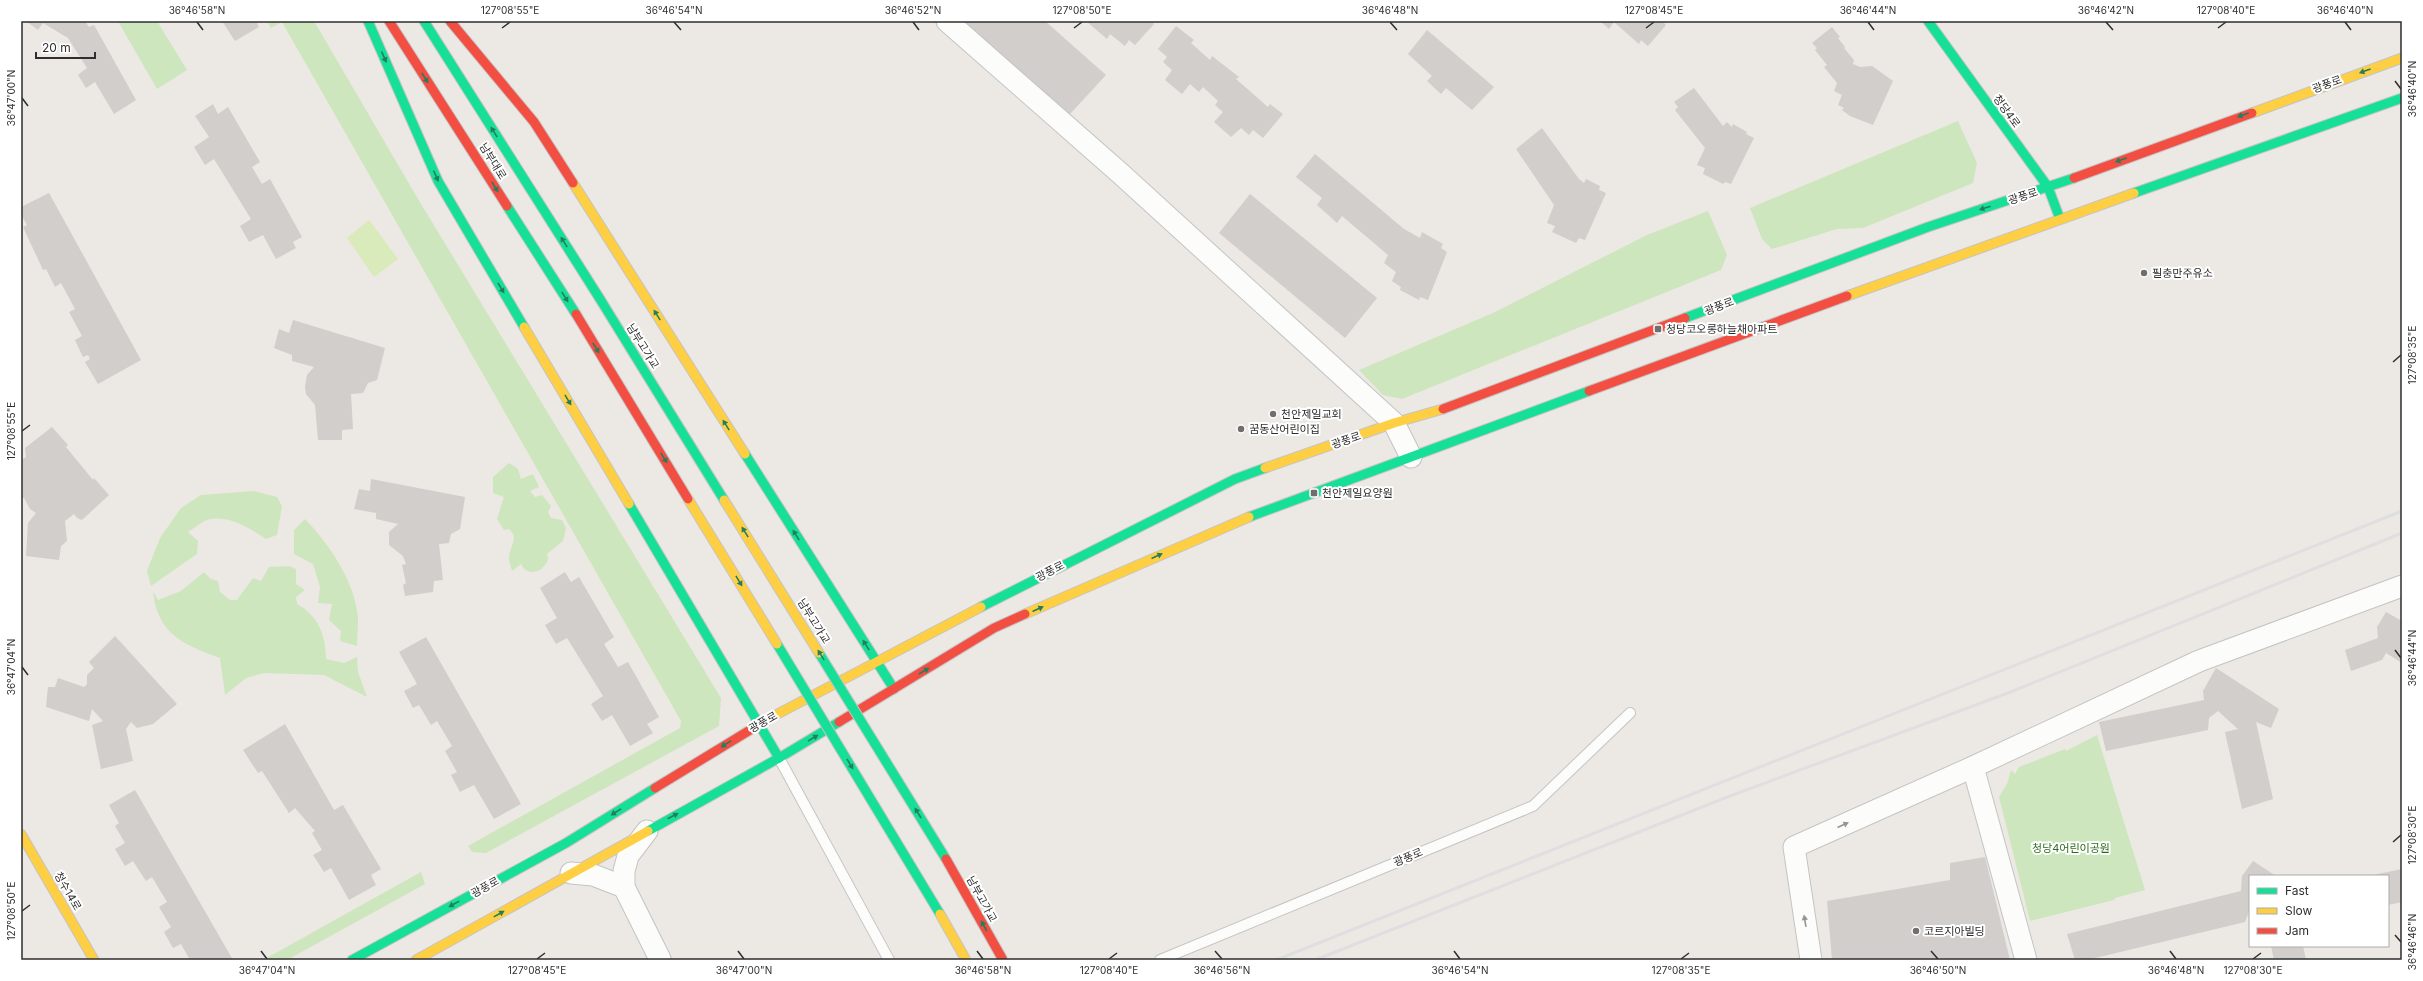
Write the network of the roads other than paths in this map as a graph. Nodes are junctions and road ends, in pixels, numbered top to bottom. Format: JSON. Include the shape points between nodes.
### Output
{"nodes":[{"id":1,"x":368,"y":21,"type":"edge"},
{"id":2,"x":389,"y":21,"type":"edge"},
{"id":3,"x":424,"y":21,"type":"edge"},
{"id":4,"x":450,"y":21,"type":"edge"},
{"id":5,"x":946,"y":21,"type":"edge"},
{"id":6,"x":1928,"y":21,"type":"edge"},
{"id":7,"x":2402,"y":58,"type":"edge"},
{"id":8,"x":2402,"y":98,"type":"edge"},
{"id":9,"x":2048,"y":188,"type":"junction"},
{"id":10,"x":2060,"y":219,"type":"junction"},
{"id":11,"x":600,"y":299,"type":"joint"},
{"id":12,"x":1394,"y":423,"type":"junction"},
{"id":13,"x":1411,"y":457,"type":"junction"},
{"id":14,"x":2402,"y":586,"type":"edge"},
{"id":15,"x":876,"y":661,"type":"junction"},
{"id":16,"x":894,"y":689,"type":"junction"},
{"id":17,"x":1630,"y":713,"type":"dead end"},
{"id":18,"x":760,"y":723,"type":"junction"},
{"id":19,"x":779,"y":758,"type":"junction"},
{"id":20,"x":1973,"y":767,"type":"junction"},
{"id":21,"x":649,"y":829,"type":"junction"},
{"id":22,"x":21,"y":834,"type":"edge"},
{"id":23,"x":571,"y":873,"type":"junction"},
{"id":24,"x":624,"y":887,"type":"junction"},
{"id":25,"x":94,"y":960,"type":"edge"},
{"id":26,"x":352,"y":960,"type":"edge"},
{"id":27,"x":416,"y":960,"type":"edge"},
{"id":28,"x":658,"y":960,"type":"edge"},
{"id":29,"x":888,"y":960,"type":"edge"},
{"id":30,"x":966,"y":960,"type":"edge"},
{"id":31,"x":1002,"y":960,"type":"edge"},
{"id":32,"x":1160,"y":960,"type":"edge"},
{"id":33,"x":1811,"y":960,"type":"edge"},
{"id":34,"x":2026,"y":960,"type":"edge"}],
"edges":[{"from":1,"to":18,"type":"main road","one_way":true,"via":[[438,181]]},
{"from":2,"to":30,"type":"main road","name":"남부대로","one_way":true,"bridge":true,"via":[[576,314],[915,870]]},
{"from":11,"to":3,"type":"main road","name":"남부대로","one_way":true},
{"from":15,"to":4,"type":"main road","one_way":true,"via":[[534,122]]},
{"from":5,"to":12,"type":"street","via":[[1127,179]]},
{"from":6,"to":9,"type":"main road","name":"청당4로"},
{"from":7,"to":9,"type":"main road","name":"광풍로","one_way":true},
{"from":8,"to":10,"type":"main road"},
{"from":9,"to":10,"type":"main road","name":"청당4로"},
{"from":9,"to":12,"type":"main road","name":"광풍로","one_way":true,"via":[[1928,227],[1455,405]]},
{"from":10,"to":13,"type":"main road"},
{"from":31,"to":11,"type":"main road","name":"남부고가교","one_way":true,"bridge":true,"via":[[948,862]]},
{"from":12,"to":13,"type":"street"},
{"from":12,"to":15,"type":"main road","name":"광풍로","via":[[1235,479]]},
{"from":16,"to":13,"type":"main road","one_way":true,"via":[[994,628],[1226,526]]},
{"from":14,"to":20,"type":"street","via":[[2199,660]]},
{"from":15,"to":16,"type":"main road"},
{"from":15,"to":18,"type":"main road","name":"광풍로"},
{"from":19,"to":16,"type":"main road","one_way":true},
{"from":17,"to":32,"type":"lane","name":"광풍로","via":[[1532,806]]},
{"from":18,"to":19,"type":"main road"},
{"from":18,"to":26,"type":"main road","name":"광풍로","one_way":true,"via":[[566,843]]},
{"from":21,"to":19,"type":"main road","one_way":true},
{"from":19,"to":29,"type":"lane"},
{"from":33,"to":20,"type":"street","one_way":true,"via":[[1794,847]]},
{"from":20,"to":34,"type":"street"},
{"from":21,"to":23,"type":"main road"},
{"from":21,"to":24,"type":"street","via":[[628,856],[624,871]]},
{"from":22,"to":25,"type":"main road","name":"청수14로"},
{"from":23,"to":24,"type":"street","via":[[593,875]]},
{"from":27,"to":23,"type":"main road","one_way":true},
{"from":24,"to":28,"type":"street","via":[[660,959]]}]}
